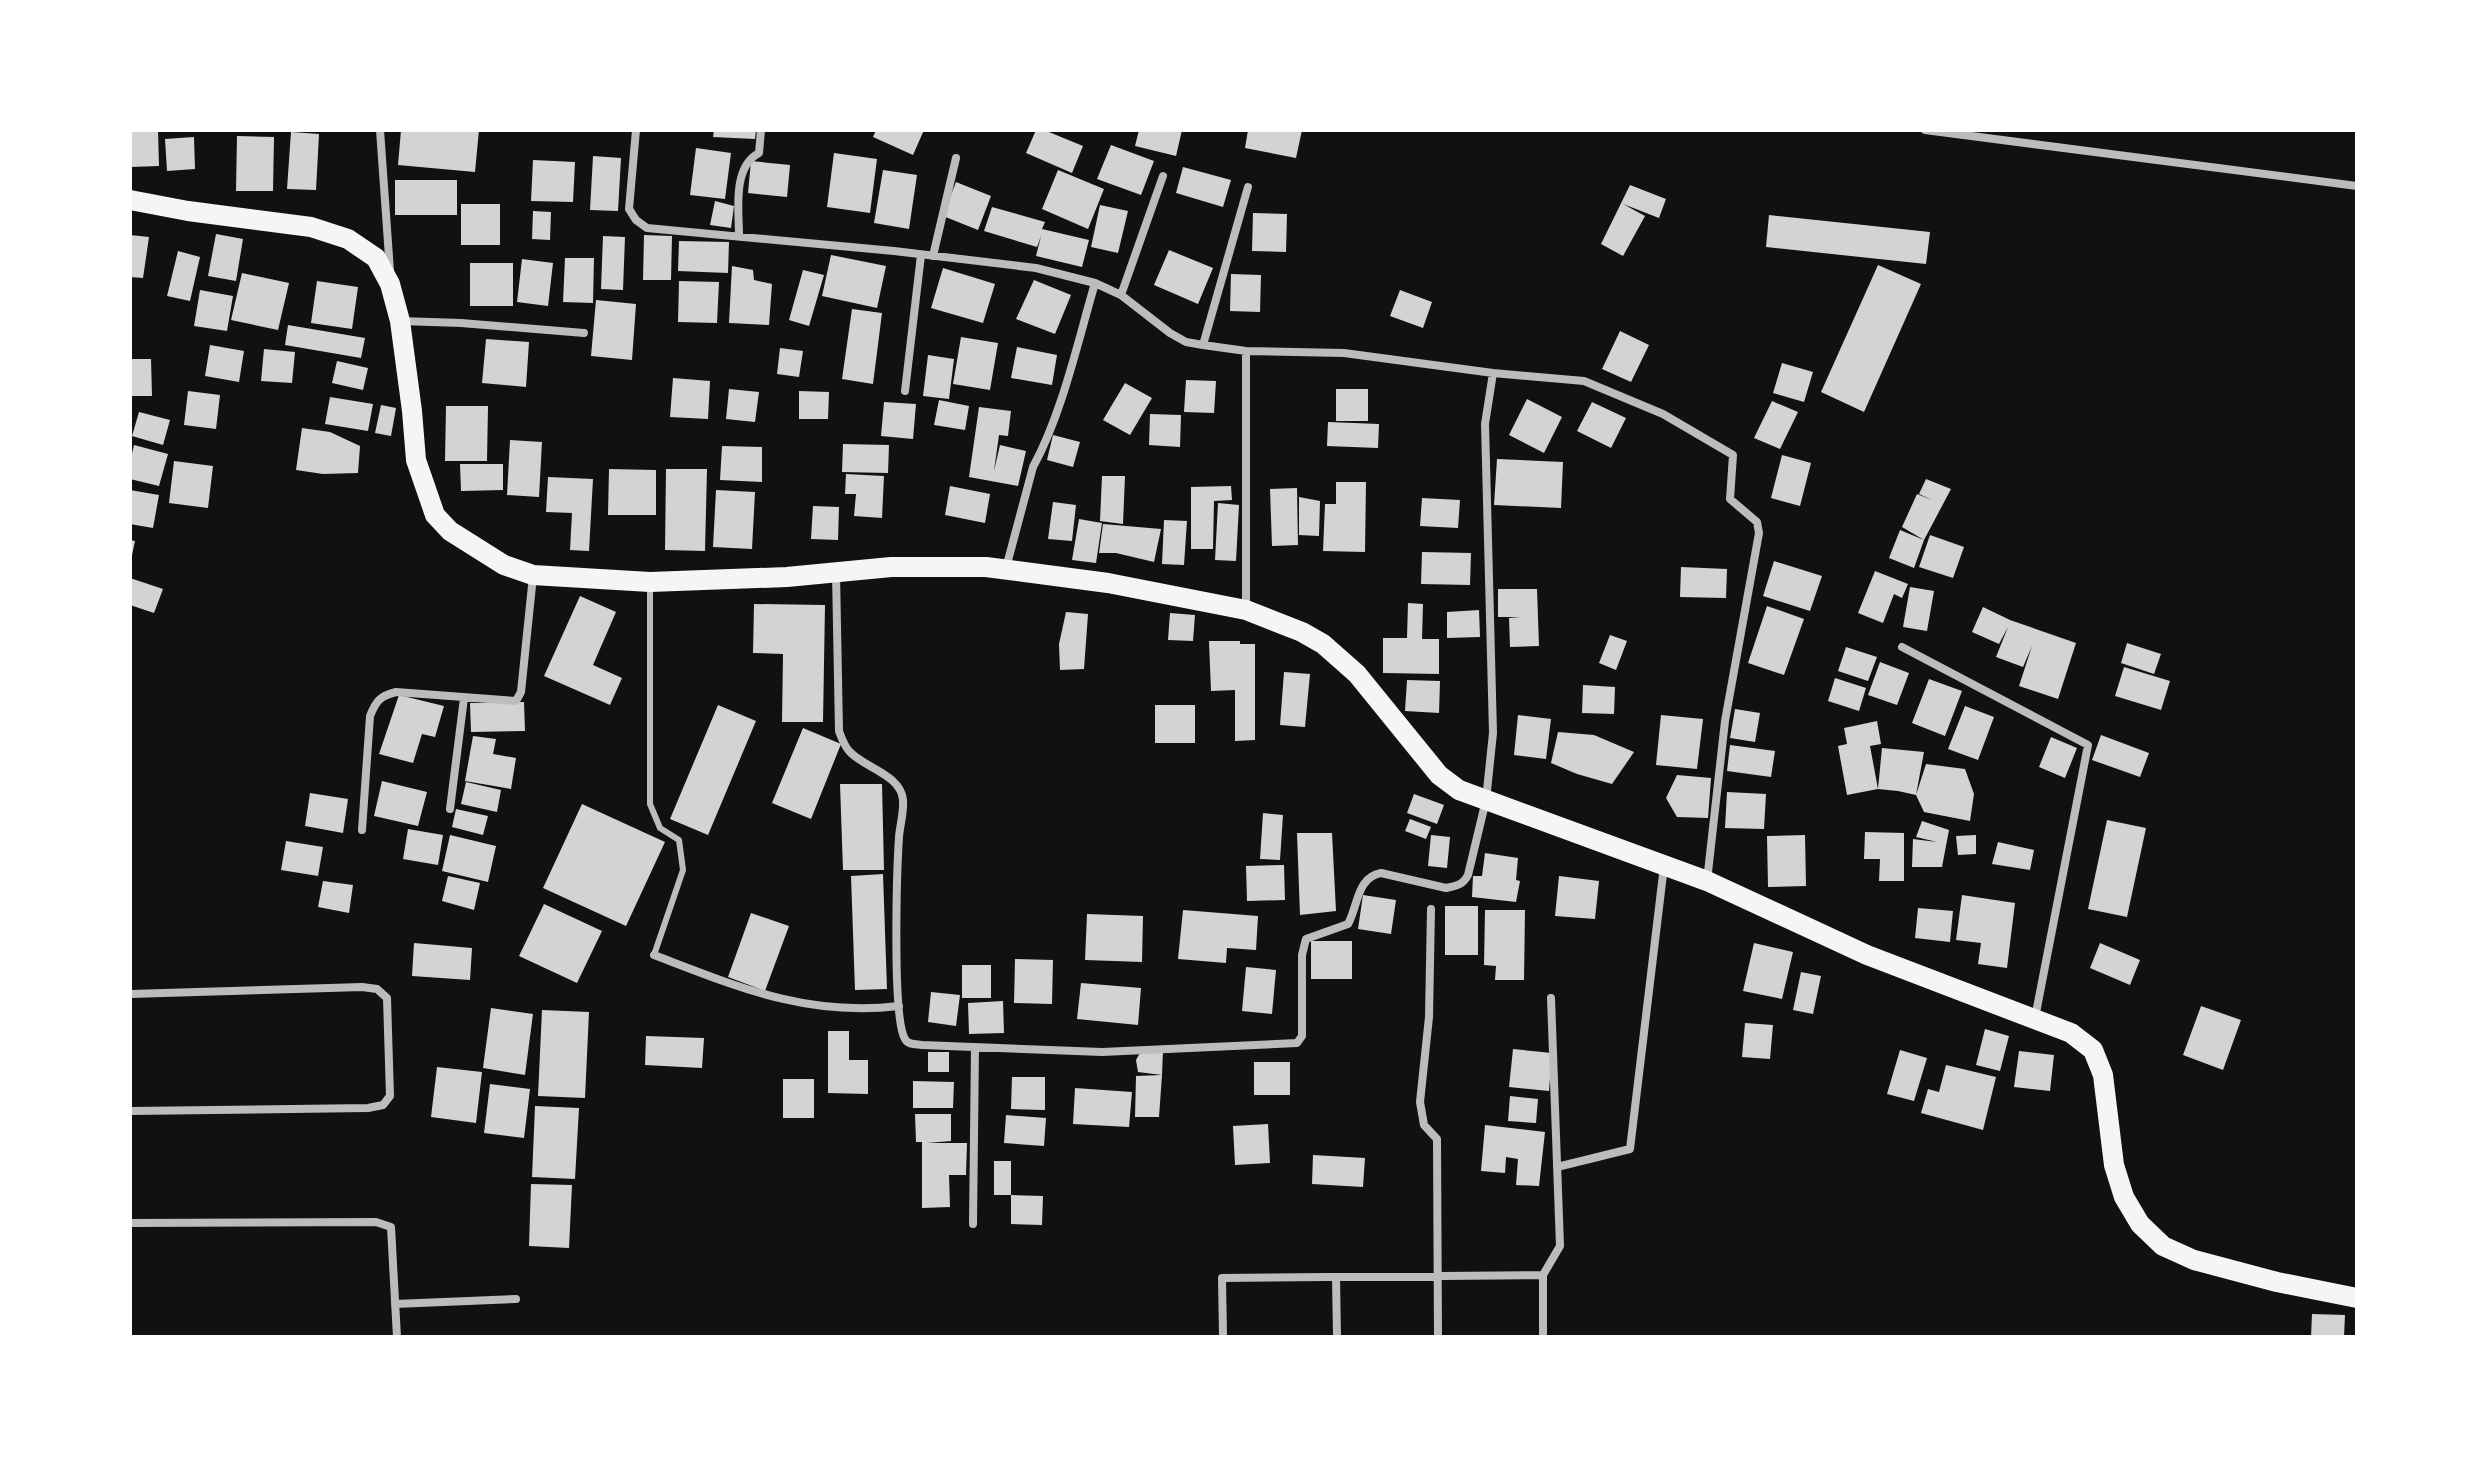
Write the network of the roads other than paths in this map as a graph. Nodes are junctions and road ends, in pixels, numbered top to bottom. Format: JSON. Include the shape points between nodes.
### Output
{"nodes":[{"id":1,"x":380,"y":130,"type":"edge"},
{"id":2,"x":636,"y":130,"type":"edge"},
{"id":3,"x":761,"y":130,"type":"edge"},
{"id":4,"x":1925,"y":130,"type":"edge"},
{"id":5,"x":956,"y":158,"type":"dead end"},
{"id":6,"x":1163,"y":176,"type":"dead end"},
{"id":7,"x":2357,"y":186,"type":"edge"},
{"id":8,"x":1248,"y":187,"type":"dead end"},
{"id":9,"x":130,"y":200,"type":"edge"},
{"id":10,"x":739,"y":236,"type":"junction"},
{"id":11,"x":921,"y":255,"type":"junction"},
{"id":12,"x":933,"y":256,"type":"junction"},
{"id":13,"x":1095,"y":283,"type":"junction"},
{"id":14,"x":390,"y":284,"type":"junction"},
{"id":15,"x":1121,"y":295,"type":"junction"},
{"id":16,"x":400,"y":321,"type":"junction"},
{"id":17,"x":584,"y":333,"type":"dead end"},
{"id":18,"x":1203,"y":345,"type":"junction"},
{"id":19,"x":1246,"y":351,"type":"junction"},
{"id":20,"x":1493,"y":373,"type":"junction"},
{"id":21,"x":905,"y":391,"type":"dead end"},
{"id":22,"x":1005,"y":569,"type":"junction"},
{"id":23,"x":836,"y":572,"type":"junction"},
{"id":24,"x":533,"y":575,"type":"junction"},
{"id":25,"x":650,"y":582,"type":"junction"},
{"id":26,"x":1246,"y":610,"type":"junction"},
{"id":27,"x":1902,"y":647,"type":"dead end"},
{"id":28,"x":464,"y":698,"type":"junction"},
{"id":29,"x":1486,"y":800,"type":"junction"},
{"id":30,"x":450,"y":809,"type":"dead end"},
{"id":31,"x":362,"y":830,"type":"dead end"},
{"id":32,"x":1664,"y":865,"type":"junction"},
{"id":33,"x":1707,"y":881,"type":"junction"},
{"id":34,"x":1431,"y":909,"type":"dead end"},
{"id":35,"x":654,"y":955,"type":"joint"},
{"id":36,"x":130,"y":994,"type":"edge"},
{"id":37,"x":1551,"y":998,"type":"dead end"},
{"id":38,"x":899,"y":1006,"type":"junction"},
{"id":39,"x":2035,"y":1018,"type":"junction"},
{"id":40,"x":975,"y":1047,"type":"junction"},
{"id":41,"x":130,"y":1111,"type":"edge"},
{"id":42,"x":1557,"y":1167,"type":"junction"},
{"id":43,"x":130,"y":1223,"type":"edge"},
{"id":44,"x":973,"y":1224,"type":"dead end"},
{"id":45,"x":1543,"y":1275,"type":"junction"},
{"id":46,"x":1438,"y":1276,"type":"junction"},
{"id":47,"x":1336,"y":1277,"type":"junction"},
{"id":48,"x":2357,"y":1298,"type":"edge"},
{"id":49,"x":516,"y":1299,"type":"dead end"},
{"id":50,"x":395,"y":1304,"type":"junction"},
{"id":51,"x":397,"y":1337,"type":"edge"},
{"id":52,"x":1223,"y":1337,"type":"edge"},
{"id":53,"x":1337,"y":1337,"type":"edge"},
{"id":54,"x":1438,"y":1337,"type":"edge"},
{"id":55,"x":1543,"y":1337,"type":"edge"}],
"edges":[{"from":1,"to":14,"type":"street"},
{"from":2,"to":10,"type":"street","via":[[629,209],[636,220],[647,228]]},
{"from":3,"to":10,"type":"street","via":[[759,153],[751,157],[740,179]]},
{"from":4,"to":7,"type":"street"},
{"from":5,"to":12,"type":"street"},
{"from":6,"to":15,"type":"street"},
{"from":8,"to":18,"type":"street"},
{"from":9,"to":14,"type":"main road","via":[[311,227],[348,239],[376,258]]},
{"from":10,"to":11,"type":"street"},
{"from":11,"to":12,"type":"street"},
{"from":11,"to":21,"type":"street"},
{"from":12,"to":13,"type":"street","via":[[1036,268]]},
{"from":13,"to":15,"type":"street"},
{"from":13,"to":22,"type":"street"},
{"from":14,"to":16,"type":"main road"},
{"from":15,"to":18,"type":"street","via":[[1170,333]]},
{"from":16,"to":17,"type":"street"},
{"from":16,"to":24,"type":"main road","via":[[416,460],[435,515],[450,531],[504,565]]},
{"from":18,"to":19,"type":"street"},
{"from":19,"to":20,"type":"street","via":[[1344,353]]},
{"from":19,"to":26,"type":"street"},
{"from":20,"to":29,"type":"street","via":[[1485,424],[1493,733]]},
{"from":20,"to":33,"type":"street","via":[[1584,381],[1663,414],[1733,455],[1730,499],[1757,522],[1759,533],[1725,721]]},
{"from":22,"to":23,"type":"main road","via":[[891,567]]},
{"from":22,"to":26,"type":"main road"},
{"from":23,"to":25,"type":"main road"},
{"from":23,"to":38,"type":"street","via":[[839,731],[852,754],[895,783],[903,798]]},
{"from":24,"to":25,"type":"main road"},
{"from":24,"to":28,"type":"street","via":[[516,701]]},
{"from":25,"to":35,"type":"lane","via":[[650,804],[660,828],[679,840],[683,870]]},
{"from":26,"to":29,"type":"main road","via":[[1323,644],[1357,674],[1439,775]]},
{"from":27,"to":39,"type":"street","via":[[2088,745]]},
{"from":28,"to":30,"type":"street"},
{"from":28,"to":31,"type":"street","via":[[396,692],[377,701],[370,716]]},
{"from":29,"to":32,"type":"main road"},
{"from":29,"to":40,"type":"street","via":[[1465,881],[1446,888],[1373,875],[1364,881],[1348,924],[1306,939],[1302,1036],[1297,1043],[1102,1052]]},
{"from":32,"to":33,"type":"main road"},
{"from":32,"to":42,"type":"street","via":[[1630,1149]]},
{"from":33,"to":39,"type":"main road","via":[[1867,955]]},
{"from":34,"to":46,"type":"street","via":[[1429,1017],[1420,1102],[1424,1125],[1437,1139]]},
{"from":35,"to":38,"type":"street","via":[[775,998],[864,1010]]},
{"from":36,"to":41,"type":"street","via":[[377,989],[387,998],[390,1096],[383,1105],[368,1108]]},
{"from":37,"to":42,"type":"street"},
{"from":38,"to":40,"type":"street","via":[[909,1043]]},
{"from":39,"to":48,"type":"main road","via":[[2071,1033],[2093,1050],[2103,1075],[2114,1165],[2124,1197],[2140,1224],[2163,1246],[2277,1282]]},
{"from":40,"to":44,"type":"street"},
{"from":42,"to":45,"type":"street","via":[[1560,1246]]},
{"from":43,"to":50,"type":"street","via":[[376,1222],[391,1227]]},
{"from":45,"to":46,"type":"street"},
{"from":45,"to":55,"type":"street"},
{"from":46,"to":47,"type":"street"},
{"from":46,"to":54,"type":"street"},
{"from":47,"to":52,"type":"street","via":[[1222,1278]]},
{"from":47,"to":53,"type":"street"},
{"from":49,"to":50,"type":"street"},
{"from":50,"to":51,"type":"street"}]}
